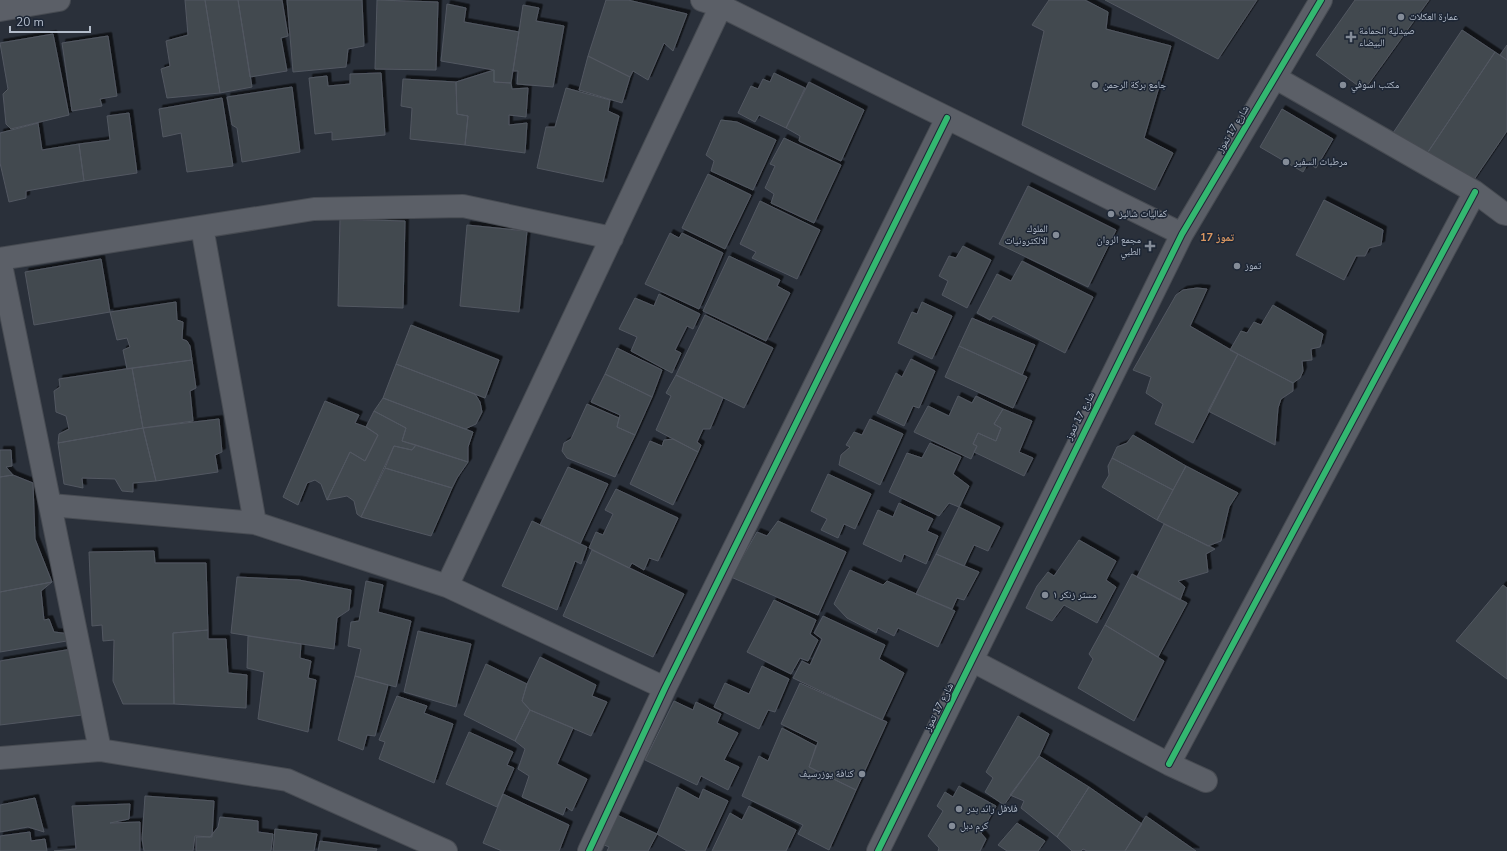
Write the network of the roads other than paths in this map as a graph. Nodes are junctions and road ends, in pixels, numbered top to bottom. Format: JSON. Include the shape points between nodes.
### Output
{"nodes":[{"id":1,"x":59,"y":0,"type":"edge"},
{"id":2,"x":1321,"y":0,"type":"edge"},
{"id":3,"x":711,"y":3,"type":"edge"},
{"id":4,"x":0,"y":10,"type":"edge"},
{"id":5,"x":1276,"y":78,"type":"junction"},
{"id":6,"x":947,"y":118,"type":"junction"},
{"id":7,"x":1475,"y":192,"type":"junction"},
{"id":8,"x":1507,"y":214,"type":"edge"},
{"id":9,"x":202,"y":227,"type":"junction"},
{"id":10,"x":1182,"y":234,"type":"junction"},
{"id":11,"x":612,"y":238,"type":"junction"},
{"id":12,"x":0,"y":260,"type":"edge"},
{"id":13,"x":51,"y":505,"type":"junction"},
{"id":14,"x":255,"y":523,"type":"junction"},
{"id":15,"x":447,"y":586,"type":"junction"},
{"id":16,"x":973,"y":661,"type":"junction"},
{"id":17,"x":665,"y":688,"type":"junction"},
{"id":18,"x":100,"y":750,"type":"junction"},
{"id":19,"x":0,"y":758,"type":"edge"},
{"id":20,"x":1169,"y":764,"type":"junction"},
{"id":21,"x":1206,"y":781,"type":"dead end"},
{"id":22,"x":446,"y":851,"type":"edge"},
{"id":23,"x":589,"y":851,"type":"edge"},
{"id":24,"x":878,"y":851,"type":"edge"}],
"edges":[{"from":1,"to":4,"type":"street"},
{"from":2,"to":5,"type":"street","name":"شارع 17 تموز"},
{"from":3,"to":6,"type":"street"},
{"from":3,"to":11,"type":"street"},
{"from":5,"to":7,"type":"street"},
{"from":5,"to":10,"type":"street","name":"شارع 17 تموز"},
{"from":6,"to":10,"type":"street"},
{"from":6,"to":17,"type":"street"},
{"from":7,"to":8,"type":"street"},
{"from":7,"to":20,"type":"street"},
{"from":9,"to":11,"type":"street","via":[[314,209],[463,206]]},
{"from":9,"to":12,"type":"street"},
{"from":9,"to":14,"type":"street"},
{"from":10,"to":16,"type":"street","name":"شارع 17 تموز"},
{"from":11,"to":15,"type":"street"},
{"from":12,"to":13,"type":"street"},
{"from":13,"to":14,"type":"street"},
{"from":13,"to":18,"type":"street"},
{"from":14,"to":15,"type":"street"},
{"from":15,"to":17,"type":"street"},
{"from":16,"to":20,"type":"street"},
{"from":16,"to":24,"type":"street","name":"شارع 17 تموز"},
{"from":17,"to":23,"type":"street"},
{"from":18,"to":19,"type":"street"},
{"from":18,"to":22,"type":"street","via":[[287,780]]},
{"from":20,"to":21,"type":"street"}]}
